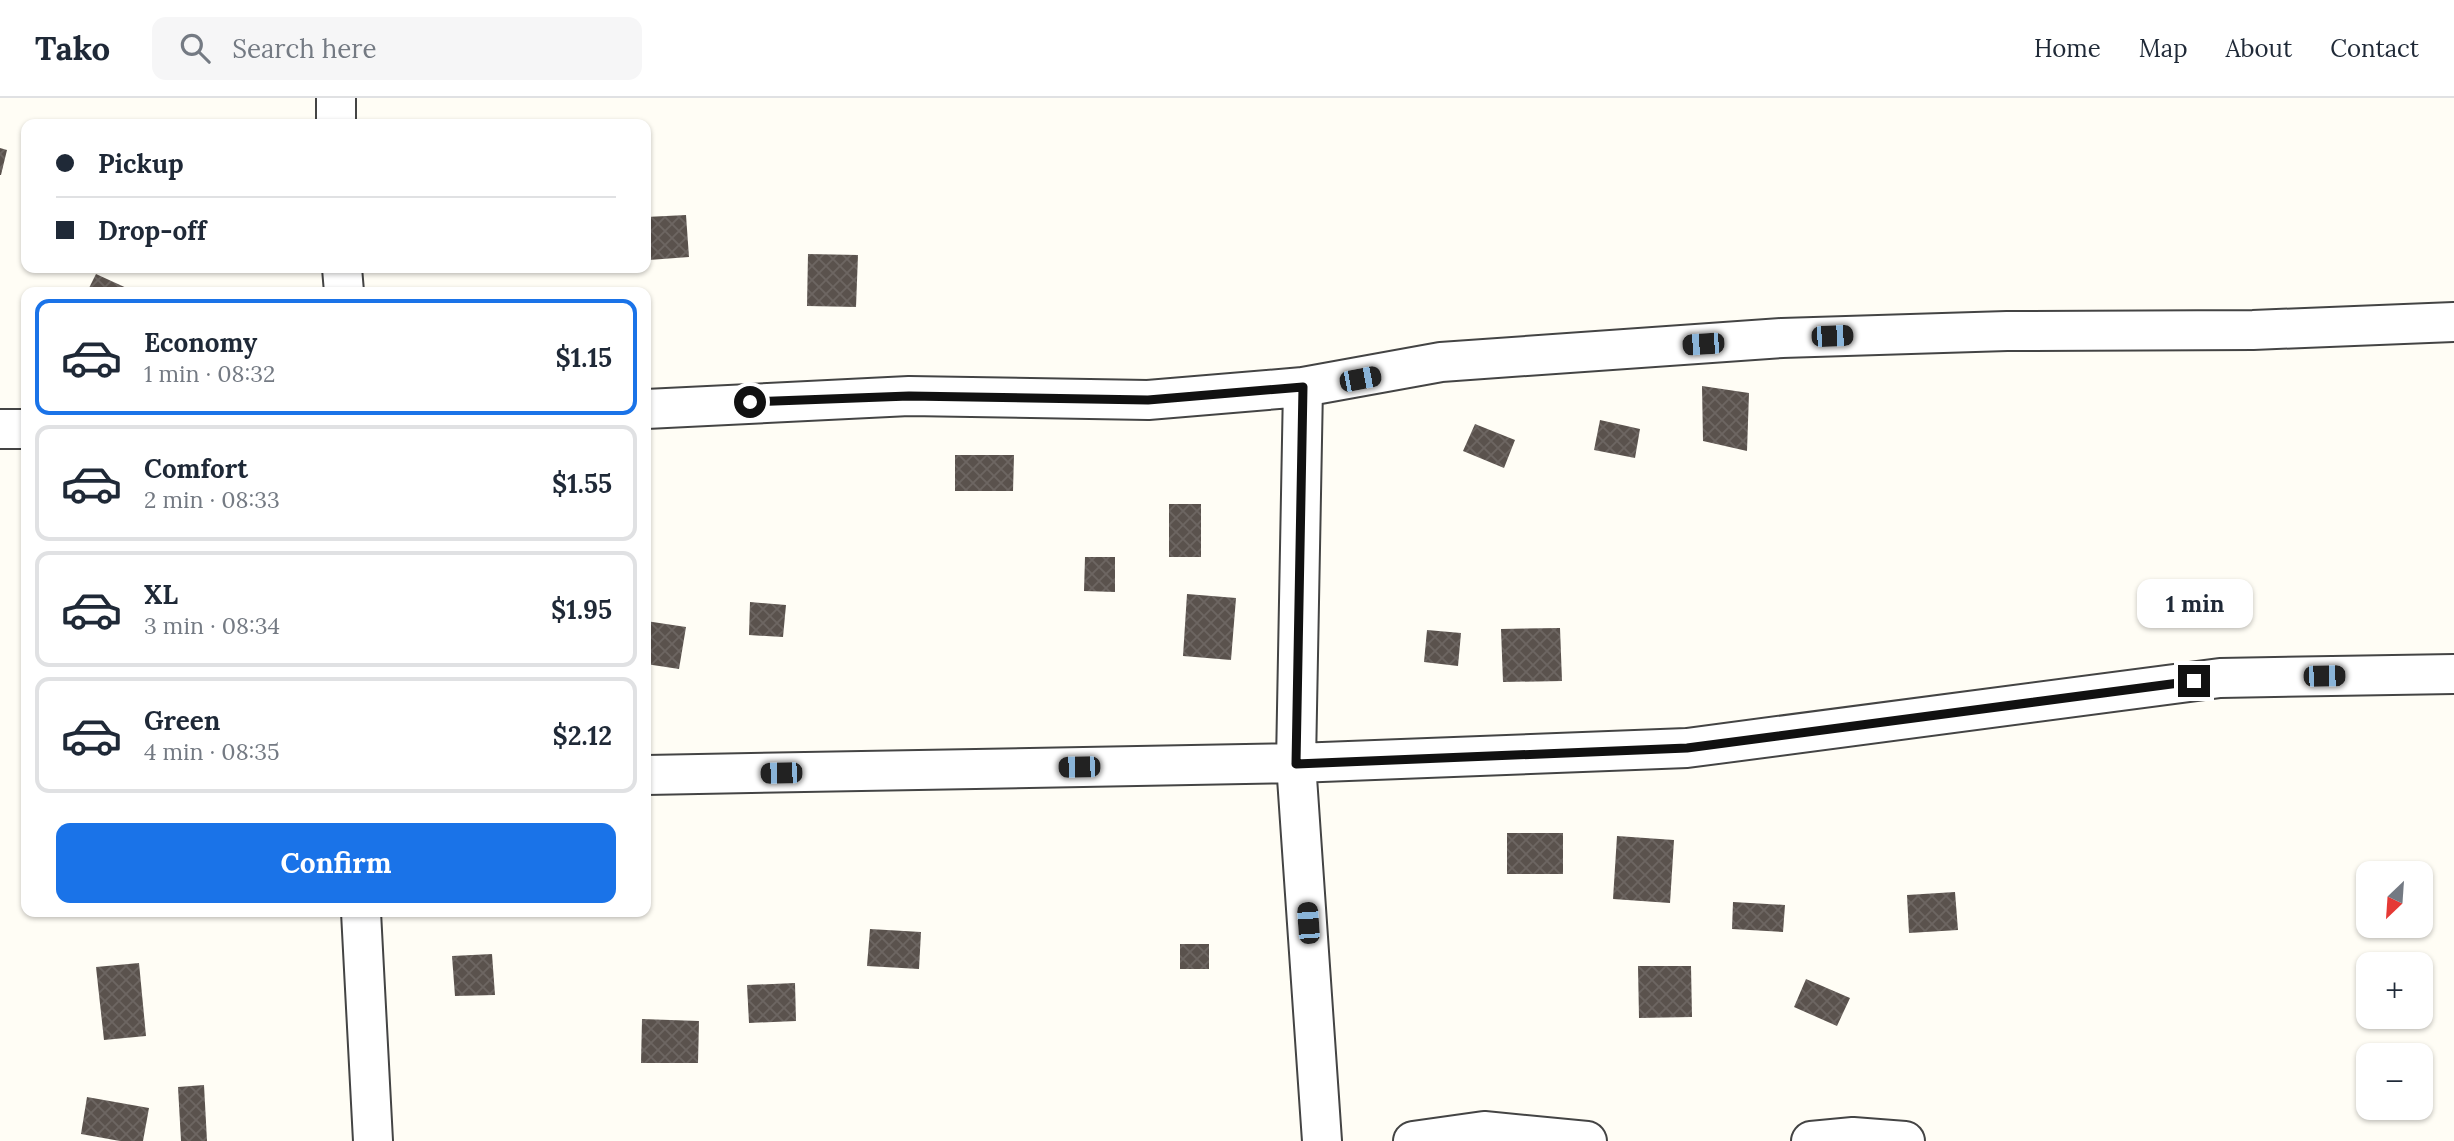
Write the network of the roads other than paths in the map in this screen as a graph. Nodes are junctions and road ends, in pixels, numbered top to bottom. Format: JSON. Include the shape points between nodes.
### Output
{"nodes":[{"id":1,"x":335,"y":98,"type":"edge"},
{"id":2,"x":335,"y":119,"type":"edge"},
{"id":3,"x":2454,"y":322,"type":"edge"},
{"id":4,"x":1303,"y":387,"type":"junction"},
{"id":5,"x":651,"y":409,"type":"edge"},
{"id":6,"x":0,"y":429,"type":"edge"},
{"id":7,"x":21,"y":429,"type":"edge"},
{"id":8,"x":2454,"y":674,"type":"edge"},
{"id":9,"x":1296,"y":764,"type":"junction"},
{"id":10,"x":651,"y":775,"type":"edge"},
{"id":11,"x":362,"y":917,"type":"edge"},
{"id":12,"x":373,"y":1141,"type":"edge"},
{"id":13,"x":1322,"y":1141,"type":"edge"},
{"id":14,"x":1413,"y":1141,"type":"edge"},
{"id":15,"x":1587,"y":1141,"type":"edge"},
{"id":16,"x":1811,"y":1141,"type":"edge"},
{"id":17,"x":1905,"y":1141,"type":"edge"}],
"edges":[{"from":1,"to":2,"type":"street"},
{"from":3,"to":4,"type":"street","via":[[1782,338],[1441,362]]},
{"from":4,"to":5,"type":"street","via":[[1148,400],[909,396]]},
{"from":4,"to":9,"type":"street"},
{"from":6,"to":7,"type":"street"},
{"from":8,"to":9,"type":"street","via":[[2220,678],[1687,748]]},
{"from":9,"to":10,"type":"street"},
{"from":9,"to":13,"type":"street"},
{"from":11,"to":12,"type":"street"},
{"from":14,"to":15,"type":"street","via":[[1484,1131]]},
{"from":16,"to":17,"type":"street","via":[[1853,1137]]}]}
